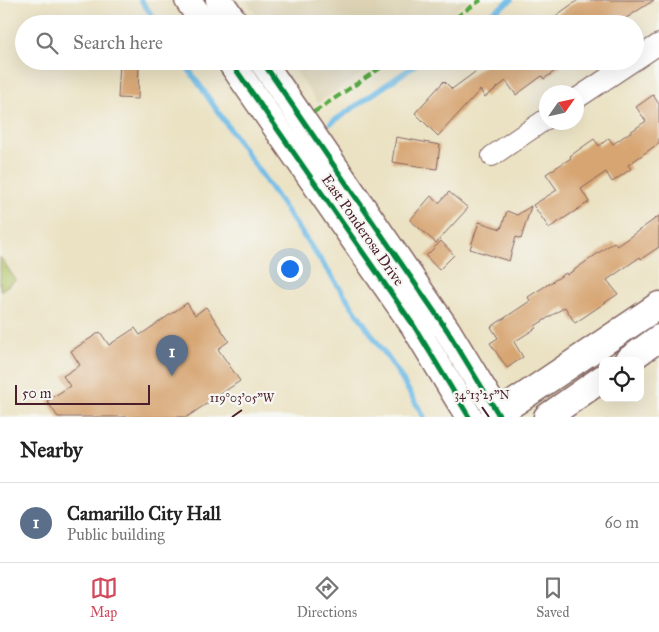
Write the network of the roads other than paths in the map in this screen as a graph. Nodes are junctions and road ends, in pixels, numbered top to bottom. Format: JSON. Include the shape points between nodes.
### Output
{"nodes":[{"id":1,"x":188,"y":0,"type":"edge"},
{"id":2,"x":219,"y":0,"type":"edge"},
{"id":3,"x":198,"y":15,"type":"edge"},
{"id":4,"x":230,"y":15,"type":"edge"},
{"id":5,"x":659,"y":44,"type":"edge"},
{"id":6,"x":644,"y":54,"type":"edge"},
{"id":7,"x":236,"y":70,"type":"edge"},
{"id":8,"x":268,"y":70,"type":"edge"},
{"id":9,"x":620,"y":70,"type":"edge"},
{"id":10,"x":584,"y":94,"type":"edge"},
{"id":11,"x":539,"y":124,"type":"edge"},
{"id":12,"x":492,"y":156,"type":"dead end"},
{"id":13,"x":659,"y":305,"type":"edge"},
{"id":14,"x":659,"y":338,"type":"edge"},
{"id":15,"x":633,"y":357,"type":"edge"},
{"id":16,"x":599,"y":381,"type":"edge"},
{"id":17,"x":497,"y":416,"type":"edge"},
{"id":18,"x":469,"y":417,"type":"edge"},
{"id":19,"x":547,"y":417,"type":"edge"}],
"edges":[{"from":1,"to":3,"type":"main road"},
{"from":2,"to":4,"type":"main road"},
{"from":5,"to":6,"type":"street"},
{"from":7,"to":18,"type":"main road","name":"East Ponderosa Drive","via":[[414,326]]},
{"from":8,"to":17,"type":"main road","name":"East Ponderosa Drive","via":[[447,330]]},
{"from":9,"to":10,"type":"street"},
{"from":11,"to":12,"type":"street"},
{"from":13,"to":17,"type":"main road"},
{"from":14,"to":15,"type":"main road"},
{"from":16,"to":19,"type":"main road"}]}
